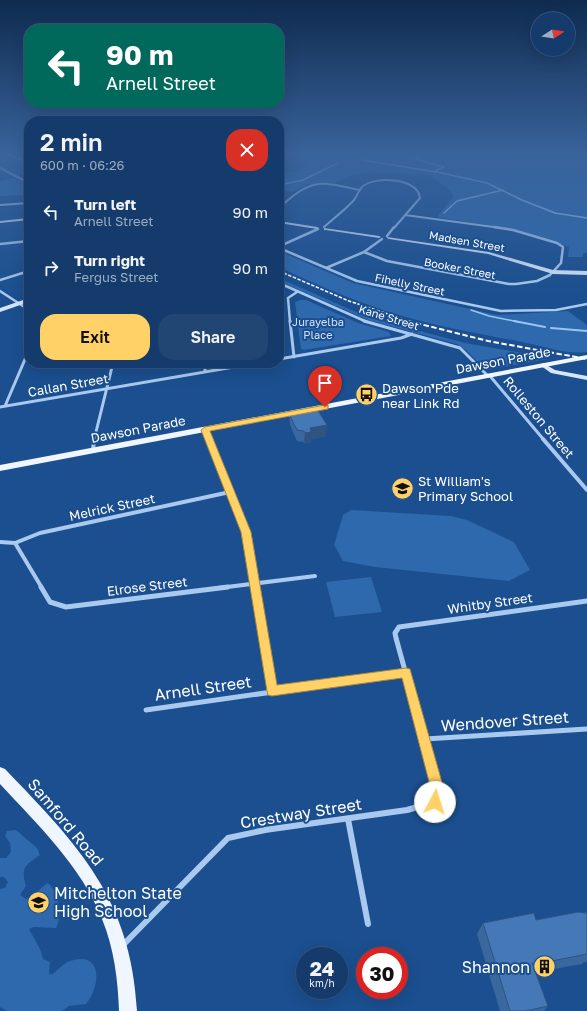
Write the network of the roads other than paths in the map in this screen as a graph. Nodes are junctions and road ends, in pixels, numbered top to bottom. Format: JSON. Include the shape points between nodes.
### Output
{"nodes":[{"id":1,"x":287,"y":201,"type":"edge"},
{"id":2,"x":352,"y":201,"type":"edge"},
{"id":3,"x":417,"y":201,"type":"edge"},
{"id":4,"x":24,"y":203,"type":"edge"},
{"id":5,"x":284,"y":204,"type":"edge"},
{"id":6,"x":0,"y":205,"type":"edge"},
{"id":7,"x":405,"y":215,"type":"junction"},
{"id":8,"x":24,"y":220,"type":"edge"},
{"id":9,"x":0,"y":222,"type":"edge"},
{"id":10,"x":284,"y":223,"type":"edge"},
{"id":11,"x":318,"y":228,"type":"junction"},
{"id":12,"x":325,"y":228,"type":"junction"},
{"id":13,"x":388,"y":237,"type":"junction"},
{"id":14,"x":381,"y":238,"type":"junction"},
{"id":15,"x":24,"y":242,"type":"edge"},
{"id":16,"x":0,"y":244,"type":"edge"},
{"id":17,"x":284,"y":244,"type":"edge"},
{"id":18,"x":284,"y":250,"type":"edge"},
{"id":19,"x":364,"y":252,"type":"junction"},
{"id":20,"x":325,"y":268,"type":"junction"},
{"id":21,"x":553,"y":272,"type":"junction"},
{"id":22,"x":24,"y":273,"type":"edge"},
{"id":23,"x":587,"y":273,"type":"edge"},
{"id":24,"x":0,"y":280,"type":"edge"},
{"id":25,"x":284,"y":286,"type":"edge"},
{"id":26,"x":0,"y":291,"type":"edge"},
{"id":27,"x":297,"y":292,"type":"junction"},
{"id":28,"x":24,"y":302,"type":"edge"},
{"id":29,"x":19,"y":303,"type":"junction"},
{"id":30,"x":587,"y":304,"type":"edge"},
{"id":31,"x":24,"y":306,"type":"edge"},
{"id":32,"x":0,"y":310,"type":"edge"},
{"id":33,"x":412,"y":334,"type":"junction"},
{"id":34,"x":294,"y":357,"type":"junction"},
{"id":35,"x":284,"y":358,"type":"edge"},
{"id":36,"x":587,"y":358,"type":"edge"},
{"id":37,"x":24,"y":362,"type":"edge"},
{"id":38,"x":543,"y":365,"type":"junction"},
{"id":39,"x":112,"y":368,"type":"edge"},
{"id":40,"x":204,"y":368,"type":"edge"},
{"id":41,"x":228,"y":368,"type":"edge"},
{"id":42,"x":204,"y":372,"type":"junction"},
{"id":43,"x":489,"y":376,"type":"junction"},
{"id":44,"x":587,"y":378,"type":"edge"},
{"id":45,"x":106,"y":388,"type":"junction"},
{"id":46,"x":5,"y":406,"type":"junction"},
{"id":47,"x":0,"y":407,"type":"edge"},
{"id":48,"x":205,"y":430,"type":"junction"},
{"id":49,"x":94,"y":450,"type":"junction"},
{"id":50,"x":0,"y":468,"type":"edge"},
{"id":51,"x":587,"y":490,"type":"edge"},
{"id":52,"x":230,"y":492,"type":"junction"},
{"id":53,"x":0,"y":542,"type":"edge"},
{"id":54,"x":16,"y":542,"type":"junction"},
{"id":55,"x":315,"y":576,"type":"dead end"},
{"id":56,"x":255,"y":584,"type":"junction"},
{"id":57,"x":587,"y":601,"type":"edge"},
{"id":58,"x":406,"y":673,"type":"junction"},
{"id":59,"x":272,"y":691,"type":"junction"},
{"id":60,"x":146,"y":710,"type":"dead end"},
{"id":61,"x":587,"y":729,"type":"edge"},
{"id":62,"x":425,"y":739,"type":"junction"},
{"id":63,"x":0,"y":774,"type":"edge"},
{"id":64,"x":348,"y":819,"type":"junction"},
{"id":65,"x":368,"y":924,"type":"dead end"},
{"id":66,"x":120,"y":948,"type":"junction"},
{"id":67,"x":128,"y":1011,"type":"edge"}],
"edges":[{"from":1,"to":5,"type":"street"},
{"from":2,"to":12,"type":"street"},
{"from":3,"to":7,"type":"street"},
{"from":4,"to":6,"type":"street"},
{"from":7,"to":13,"type":"street"},
{"from":7,"to":21,"type":"street","via":[[513,230],[560,244],[563,247],[561,263]]},
{"from":8,"to":9,"type":"street"},
{"from":10,"to":11,"type":"street"},
{"from":11,"to":12,"type":"street"},
{"from":11,"to":17,"type":"street","name":"Fihelly Street"},
{"from":12,"to":14,"type":"street"},
{"from":13,"to":14,"type":"street","name":"Madsen Street"},
{"from":13,"to":21,"type":"street","name":"Madsen Street","via":[[489,253]]},
{"from":14,"to":19,"type":"street"},
{"from":15,"to":16,"type":"street"},
{"from":18,"to":20,"type":"street","name":"Fihelly Street"},
{"from":19,"to":20,"type":"street"},
{"from":19,"to":21,"type":"street","name":"Booker Street","via":[[387,261],[501,284],[525,284]]},
{"from":20,"to":30,"type":"street","name":"Fihelly Street","via":[[360,282],[501,310],[556,310]]},
{"from":21,"to":23,"type":"street","name":"Madsen Street"},
{"from":22,"to":24,"type":"street"},
{"from":25,"to":27,"type":"street","name":"Kane Street"},
{"from":26,"to":29,"type":"street"},
{"from":27,"to":33,"type":"street","name":"Kane Street","via":[[364,321]]},
{"from":27,"to":34,"type":"street","via":[[288,298]]},
{"from":28,"to":29,"type":"street"},
{"from":29,"to":31,"type":"street"},
{"from":29,"to":32,"type":"street"},
{"from":33,"to":34,"type":"street"},
{"from":33,"to":43,"type":"street","name":"Kane Street","via":[[460,348]]},
{"from":34,"to":35,"type":"street"},
{"from":36,"to":38,"type":"main road","name":"Dawson Parade"},
{"from":37,"to":46,"type":"street"},
{"from":38,"to":43,"type":"main road","name":"Dawson Parade"},
{"from":38,"to":44,"type":"street","via":[[553,372]]},
{"from":39,"to":45,"type":"street"},
{"from":40,"to":42,"type":"street"},
{"from":41,"to":42,"type":"street","name":"Callan Street"},
{"from":42,"to":45,"type":"street","name":"Callan Street"},
{"from":43,"to":48,"type":"main road","name":"Dawson Parade"},
{"from":43,"to":51,"type":"street","name":"Rolleston Street"},
{"from":45,"to":46,"type":"street","name":"Callan Street"},
{"from":45,"to":49,"type":"street","via":[[94,434]]},
{"from":46,"to":47,"type":"street","name":"Callan Street"},
{"from":48,"to":49,"type":"main road","name":"Dawson Parade"},
{"from":48,"to":52,"type":"street"},
{"from":49,"to":50,"type":"main road","name":"Dawson Parade"},
{"from":52,"to":54,"type":"street","name":"Melrick Street","via":[[40,533]]},
{"from":52,"to":56,"type":"street","via":[[246,532]]},
{"from":53,"to":54,"type":"street","name":"Melrick Street"},
{"from":54,"to":56,"type":"street","name":"Elrose Street","via":[[50,602],[66,607]]},
{"from":55,"to":56,"type":"street","name":"Elrose Street"},
{"from":56,"to":59,"type":"street"},
{"from":57,"to":58,"type":"street","name":"Whitby Street","via":[[403,626],[397,629],[396,638]]},
{"from":58,"to":59,"type":"street","name":"Arnell Street"},
{"from":58,"to":62,"type":"street"},
{"from":59,"to":60,"type":"street","name":"Arnell Street"},
{"from":61,"to":62,"type":"street","name":"Wendover Street"},
{"from":62,"to":64,"type":"street","name":"Crestway Street","via":[[439,793],[435,802]]},
{"from":63,"to":66,"type":"main road","name":"Samford Road","via":[[86,873],[104,903]]},
{"from":64,"to":65,"type":"street"},
{"from":64,"to":66,"type":"street","name":"Crestway Street","via":[[251,832],[228,838]]},
{"from":66,"to":67,"type":"main road","name":"Samford Road","via":[[126,978]]}]}
